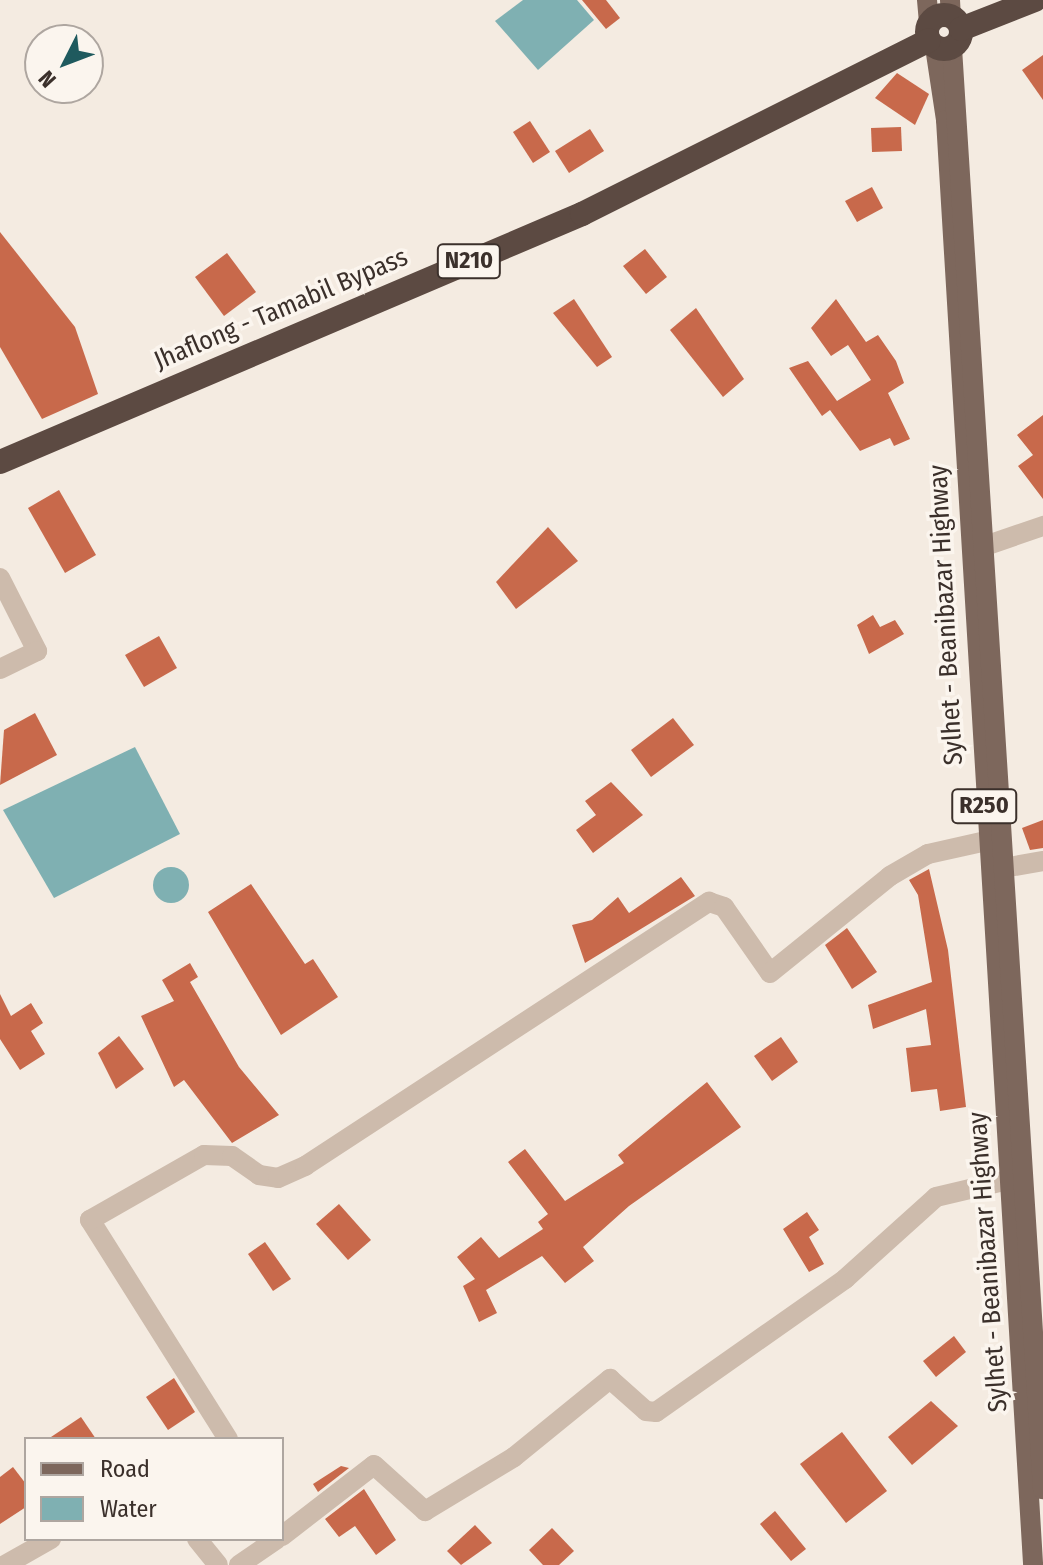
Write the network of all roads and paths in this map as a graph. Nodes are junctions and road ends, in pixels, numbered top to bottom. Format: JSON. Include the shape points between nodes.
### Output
{"nodes":[{"id":1,"x":1035,"y":0,"type":"edge"},
{"id":2,"x":942,"y":25,"type":"edge"},
{"id":3,"x":0,"y":462,"type":"edge"},
{"id":4,"x":1043,"y":526,"type":"edge"},
{"id":5,"x":982,"y":547,"type":"junction"},
{"id":6,"x":0,"y":578,"type":"edge"},
{"id":7,"x":0,"y":669,"type":"edge"},
{"id":8,"x":986,"y":841,"type":"junction"},
{"id":9,"x":1043,"y":861,"type":"edge"},
{"id":10,"x":1003,"y":868,"type":"junction"},
{"id":11,"x":1008,"y":1180,"type":"junction"},
{"id":12,"x":227,"y":1437,"type":"edge"},
{"id":13,"x":1043,"y":1489,"type":"edge"},
{"id":14,"x":284,"y":1534,"type":"edge"},
{"id":15,"x":47,"y":1541,"type":"edge"},
{"id":16,"x":199,"y":1541,"type":"edge"},
{"id":17,"x":274,"y":1541,"type":"edge"},
{"id":18,"x":5,"y":1565,"type":"edge"},
{"id":19,"x":218,"y":1565,"type":"edge"},
{"id":20,"x":239,"y":1565,"type":"edge"},
{"id":21,"x":1033,"y":1565,"type":"edge"}],
"edges":[{"from":1,"to":2,"type":"highway","name":"Jhaflong - Tamabil Bypass","number":"N210"},
{"from":2,"to":3,"type":"highway","name":"Jhaflong - Tamabil Bypass","number":"N210","via":[[582,214]]},
{"from":2,"to":5,"type":"main road","name":"Sylhet - Beanibazar Highway","number":"R250"},
{"from":2,"to":8,"type":"main road","name":"Sylhet - Beanibazar Highway","number":"R250"},
{"from":4,"to":5,"type":"street"},
{"from":5,"to":10,"type":"main road","name":"Sylhet - Beanibazar Highway","number":"R250"},
{"from":6,"to":7,"type":"street","via":[[37,651]]},
{"from":8,"to":11,"type":"main road","name":"Sylhet - Beanibazar Highway","number":"R250"},
{"from":8,"to":12,"type":"street","via":[[928,854],[890,876],[770,973],[724,907],[709,902],[305,1166],[278,1178],[259,1175],[232,1156],[204,1155],[90,1220]]},
{"from":9,"to":10,"type":"street"},
{"from":10,"to":13,"type":"main road","name":"Sylhet - Beanibazar Highway","number":"R250"},
{"from":11,"to":14,"type":"street","via":[[936,1197],[845,1279],[656,1412],[610,1379],[514,1457],[425,1511],[374,1465]]},
{"from":11,"to":21,"type":"main road","name":"Sylhet - Beanibazar Highway","number":"R250"},
{"from":15,"to":18,"type":"street"},
{"from":16,"to":19,"type":"street"},
{"from":17,"to":20,"type":"street"}]}
